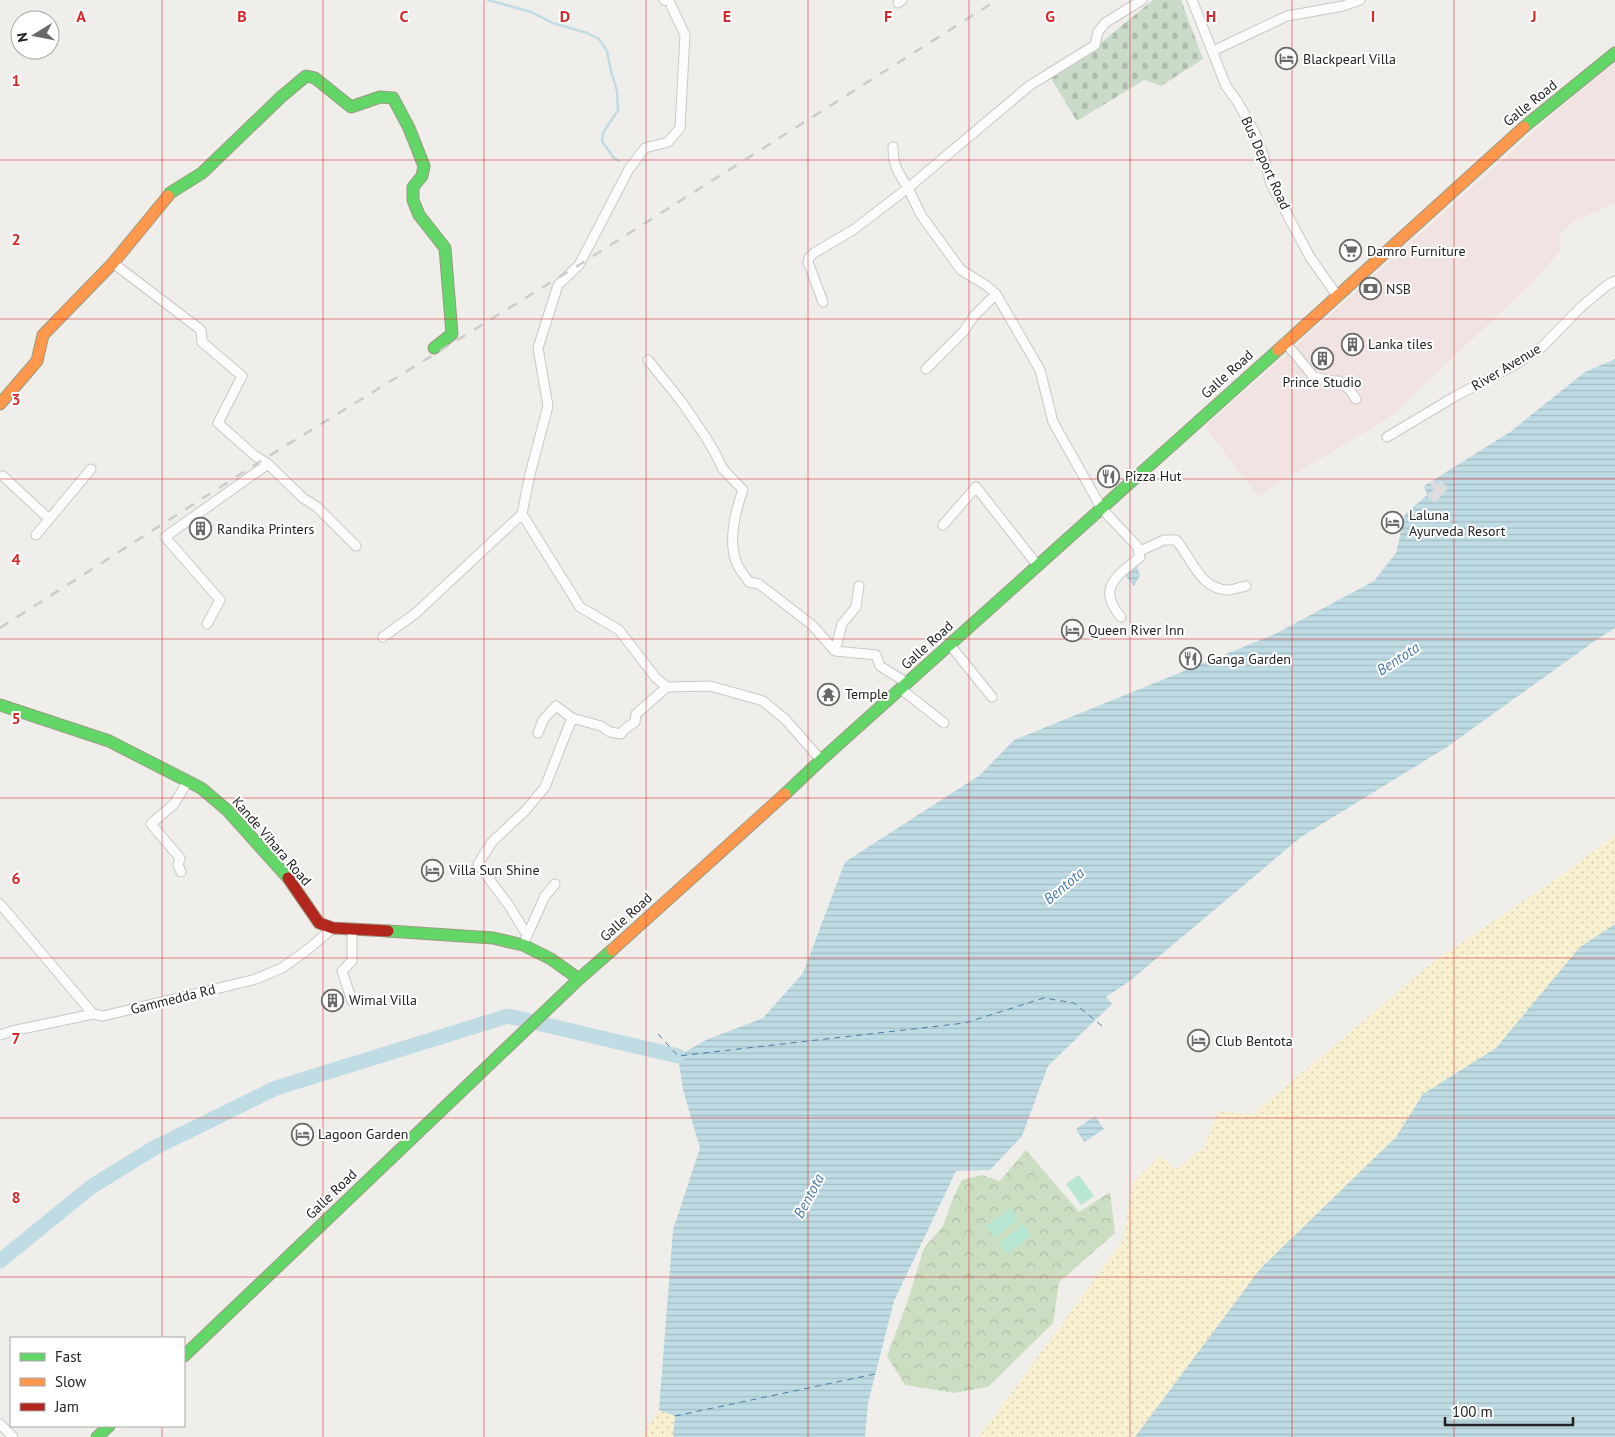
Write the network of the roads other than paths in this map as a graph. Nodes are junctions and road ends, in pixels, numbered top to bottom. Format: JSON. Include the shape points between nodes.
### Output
{"nodes":[{"id":1,"x":668,"y":0,"type":"edge"},
{"id":2,"x":1142,"y":0,"type":"edge"},
{"id":3,"x":1192,"y":0,"type":"edge"},
{"id":4,"x":1360,"y":0,"type":"edge"},
{"id":5,"x":1213,"y":51,"type":"junction"},
{"id":6,"x":1615,"y":54,"type":"edge"},
{"id":7,"x":893,"y":146,"type":"dead end"},
{"id":8,"x":908,"y":188,"type":"junction"},
{"id":9,"x":113,"y":263,"type":"junction"},
{"id":10,"x":1615,"y":281,"type":"edge"},
{"id":11,"x":996,"y":294,"type":"junction"},
{"id":12,"x":1336,"y":294,"type":"junction"},
{"id":13,"x":823,"y":302,"type":"dead end"},
{"id":14,"x":1285,"y":342,"type":"junction"},
{"id":15,"x":434,"y":348,"type":"dead end"},
{"id":16,"x":648,"y":360,"type":"dead end"},
{"id":17,"x":926,"y":368,"type":"dead end"},
{"id":18,"x":1356,"y":399,"type":"dead end"},
{"id":19,"x":0,"y":404,"type":"edge"},
{"id":20,"x":1386,"y":438,"type":"dead end"},
{"id":21,"x":268,"y":464,"type":"junction"},
{"id":22,"x":91,"y":470,"type":"dead end"},
{"id":23,"x":3,"y":476,"type":"dead end"},
{"id":24,"x":1102,"y":509,"type":"junction"},
{"id":25,"x":522,"y":514,"type":"junction"},
{"id":26,"x":49,"y":519,"type":"junction"},
{"id":27,"x":943,"y":525,"type":"dead end"},
{"id":28,"x":36,"y":535,"type":"dead end"},
{"id":29,"x":356,"y":546,"type":"dead end"},
{"id":30,"x":1140,"y":551,"type":"junction"},
{"id":31,"x":1038,"y":566,"type":"junction"},
{"id":32,"x":858,"y":586,"type":"dead end"},
{"id":33,"x":1246,"y":586,"type":"dead end"},
{"id":34,"x":1121,"y":617,"type":"dead end"},
{"id":35,"x":207,"y":624,"type":"dead end"},
{"id":36,"x":383,"y":637,"type":"dead end"},
{"id":37,"x":950,"y":645,"type":"junction"},
{"id":38,"x":835,"y":651,"type":"junction"},
{"id":39,"x":904,"y":686,"type":"junction"},
{"id":40,"x":667,"y":687,"type":"junction"},
{"id":41,"x":992,"y":697,"type":"dead end"},
{"id":42,"x":1,"y":707,"type":"edge"},
{"id":43,"x":572,"y":718,"type":"junction"},
{"id":44,"x":944,"y":723,"type":"dead end"},
{"id":45,"x":538,"y":733,"type":"dead end"},
{"id":46,"x":821,"y":760,"type":"junction"},
{"id":47,"x":188,"y":781,"type":"junction"},
{"id":48,"x":181,"y":872,"type":"dead end"},
{"id":49,"x":555,"y":884,"type":"dead end"},
{"id":50,"x":0,"y":904,"type":"edge"},
{"id":51,"x":333,"y":928,"type":"junction"},
{"id":52,"x":352,"y":929,"type":"junction"},
{"id":53,"x":525,"y":940,"type":"junction"},
{"id":54,"x":579,"y":979,"type":"junction"},
{"id":55,"x":352,"y":1001,"type":"dead end"},
{"id":56,"x":93,"y":1014,"type":"junction"},
{"id":57,"x":0,"y":1035,"type":"edge"},
{"id":58,"x":185,"y":1355,"type":"edge"},
{"id":59,"x":0,"y":1424,"type":"edge"},
{"id":60,"x":108,"y":1427,"type":"edge"},
{"id":61,"x":13,"y":1437,"type":"edge"},
{"id":62,"x":96,"y":1437,"type":"edge"}],
"edges":[{"from":1,"to":25,"type":"street","via":[[685,35],[680,128],[668,142],[645,148],[629,169],[579,265],[558,285],[538,348],[548,406]]},
{"from":2,"to":8,"type":"street","via":[[1105,23],[1098,32],[1095,45],[1029,86]]},
{"from":3,"to":5,"type":"street","name":"Bus Deport Road"},
{"from":4,"to":5,"type":"street","via":[[1286,16]]},
{"from":5,"to":12,"type":"street","name":"Bus Deport Road","via":[[1226,86],[1264,154],[1271,184],[1310,257]]},
{"from":6,"to":12,"type":"main road","name":"Galle Road","via":[[1518,131]]},
{"from":7,"to":8,"type":"street","via":[[893,160]]},
{"from":8,"to":11,"type":"street","via":[[921,215],[961,270]]},
{"from":8,"to":13,"type":"street","via":[[853,230],[809,258]]},
{"from":9,"to":15,"type":"main road","via":[[170,192],[202,173],[306,76],[315,78],[351,107],[380,97],[393,98],[424,166],[422,176],[413,187],[413,200],[419,216],[445,248],[452,334]]},
{"from":9,"to":19,"type":"main road","via":[[42,335],[37,361]]},
{"from":9,"to":21,"type":"street","via":[[201,330],[202,342],[242,376],[218,423]]},
{"from":10,"to":20,"type":"street","name":"River Avenue","via":[[1581,307],[1542,347]]},
{"from":11,"to":17,"type":"street","via":[[974,316],[964,332]]},
{"from":11,"to":24,"type":"street","via":[[1040,370],[1053,422]]},
{"from":12,"to":14,"type":"main road","name":"Galle Road"},
{"from":14,"to":18,"type":"street","via":[[1314,377],[1339,381]]},
{"from":14,"to":24,"type":"main road","name":"Galle Road"},
{"from":16,"to":38,"type":"street","via":[[681,401],[723,469],[743,490],[735,510],[733,548],[737,565],[750,582],[759,584],[812,625]]},
{"from":21,"to":29,"type":"street"},
{"from":21,"to":35,"type":"street","via":[[165,537],[220,600]]},
{"from":22,"to":26,"type":"street"},
{"from":23,"to":26,"type":"street"},
{"from":24,"to":30,"type":"street"},
{"from":24,"to":31,"type":"main road","name":"Galle Road"},
{"from":25,"to":36,"type":"street","via":[[416,613]]},
{"from":25,"to":40,"type":"street","via":[[580,607],[619,630],[656,678]]},
{"from":26,"to":28,"type":"street"},
{"from":27,"to":31,"type":"street","via":[[976,487]]},
{"from":30,"to":33,"type":"street","via":[[1164,540],[1176,540],[1205,582],[1230,590]]},
{"from":30,"to":34,"type":"street","via":[[1140,557],[1115,580],[1109,592],[1110,601]]},
{"from":31,"to":37,"type":"main road","name":"Galle Road"},
{"from":32,"to":38,"type":"street","via":[[856,607],[842,624]]},
{"from":37,"to":39,"type":"main road","name":"Galle Road"},
{"from":37,"to":41,"type":"street"},
{"from":38,"to":39,"type":"street","via":[[876,655],[880,666]]},
{"from":39,"to":44,"type":"street"},
{"from":39,"to":46,"type":"main road","name":"Galle Road"},
{"from":40,"to":43,"type":"street","via":[[636,714],[635,722],[621,734]]},
{"from":40,"to":46,"type":"street","via":[[710,686],[764,701]]},
{"from":42,"to":47,"type":"main road","name":"Kande Vihara Road","via":[[109,741]]},
{"from":43,"to":45,"type":"street","via":[[556,706],[543,720]]},
{"from":43,"to":53,"type":"street","via":[[545,787],[492,842],[478,864],[510,907]]},
{"from":46,"to":54,"type":"main road","name":"Galle Road"},
{"from":47,"to":48,"type":"street","via":[[174,804],[151,824],[180,858]]},
{"from":47,"to":51,"type":"main road","name":"Kande Vihara Road","via":[[227,810],[288,879],[318,923]]},
{"from":49,"to":53,"type":"street","via":[[545,896]]},
{"from":50,"to":56,"type":"street"},
{"from":51,"to":52,"type":"main road","name":"Kande Vihara Road"},
{"from":51,"to":56,"type":"street","name":"Gammedda Rd","via":[[282,968],[256,979],[103,1016]]},
{"from":52,"to":53,"type":"main road","name":"Kande Vihara Road"},
{"from":52,"to":55,"type":"street","via":[[352,961],[342,971]]},
{"from":53,"to":54,"type":"main road","name":"Kande Vihara Road"},
{"from":54,"to":58,"type":"main road","name":"Galle Road"},
{"from":56,"to":57,"type":"street","name":"Gammedda Rd"},
{"from":59,"to":61,"type":"street"},
{"from":60,"to":62,"type":"main road"}]}
